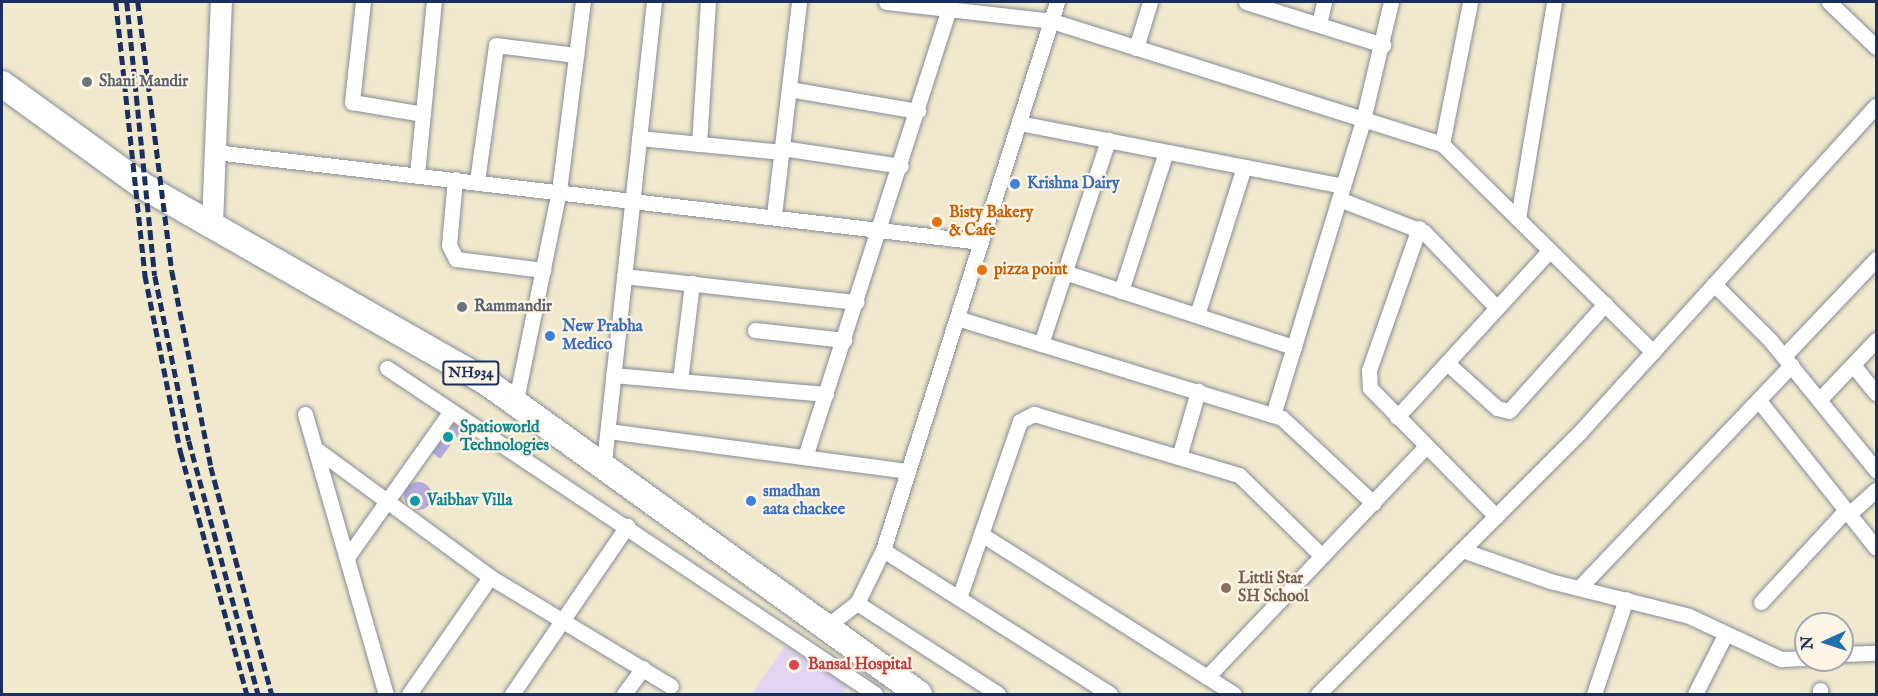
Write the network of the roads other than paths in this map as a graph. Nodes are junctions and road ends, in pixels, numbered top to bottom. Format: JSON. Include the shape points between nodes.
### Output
{"nodes":[{"id":1,"x":221,"y":2,"type":"edge"},
{"id":2,"x":363,"y":2,"type":"edge"},
{"id":3,"x":434,"y":2,"type":"edge"},
{"id":4,"x":583,"y":2,"type":"edge"},
{"id":5,"x":654,"y":2,"type":"edge"},
{"id":6,"x":708,"y":2,"type":"edge"},
{"id":7,"x":799,"y":2,"type":"edge"},
{"id":8,"x":886,"y":2,"type":"edge"},
{"id":9,"x":1057,"y":2,"type":"edge"},
{"id":10,"x":1150,"y":2,"type":"edge"},
{"id":11,"x":1246,"y":2,"type":"edge"},
{"id":12,"x":1324,"y":2,"type":"edge"},
{"id":13,"x":1391,"y":2,"type":"edge"},
{"id":14,"x":1470,"y":2,"type":"edge"},
{"id":15,"x":1554,"y":2,"type":"edge"},
{"id":16,"x":1829,"y":2,"type":"edge"},
{"id":17,"x":949,"y":9,"type":"junction"},
{"id":18,"x":1052,"y":21,"type":"junction"},
{"id":19,"x":1319,"y":24,"type":"junction"},
{"id":20,"x":1383,"y":45,"type":"junction"},
{"id":21,"x":1876,"y":46,"type":"edge"},
{"id":22,"x":1136,"y":48,"type":"junction"},
{"id":23,"x":576,"y":55,"type":"junction"},
{"id":24,"x":2,"y":84,"type":"edge"},
{"id":25,"x":789,"y":89,"type":"junction"},
{"id":26,"x":1876,"y":106,"type":"edge"},
{"id":27,"x":918,"y":111,"type":"junction"},
{"id":28,"x":423,"y":114,"type":"junction"},
{"id":29,"x":1363,"y":120,"type":"junction"},
{"id":30,"x":1019,"y":123,"type":"junction"},
{"id":31,"x":639,"y":138,"type":"junction"},
{"id":32,"x":1108,"y":140,"type":"junction"},
{"id":33,"x":699,"y":144,"type":"junction"},
{"id":34,"x":1442,"y":144,"type":"junction"},
{"id":35,"x":782,"y":150,"type":"junction"},
{"id":36,"x":215,"y":152,"type":"junction"},
{"id":37,"x":1166,"y":152,"type":"junction"},
{"id":38,"x":901,"y":166,"type":"junction"},
{"id":39,"x":1244,"y":167,"type":"junction"},
{"id":40,"x":417,"y":174,"type":"junction"},
{"id":41,"x":454,"y":179,"type":"junction"},
{"id":42,"x":477,"y":181,"type":"junction"},
{"id":43,"x":559,"y":191,"type":"junction"},
{"id":44,"x":1341,"y":193,"type":"junction"},
{"id":45,"x":632,"y":199,"type":"junction"},
{"id":46,"x":774,"y":215,"type":"junction"},
{"id":47,"x":1518,"y":218,"type":"junction"},
{"id":48,"x":212,"y":223,"type":"junction"},
{"id":49,"x":1419,"y":228,"type":"junction"},
{"id":50,"x":881,"y":231,"type":"junction"},
{"id":51,"x":981,"y":242,"type":"junction"},
{"id":52,"x":1550,"y":250,"type":"junction"},
{"id":53,"x":1876,"y":259,"type":"edge"},
{"id":54,"x":543,"y":270,"type":"junction"},
{"id":55,"x":1064,"y":272,"type":"junction"},
{"id":56,"x":624,"y":276,"type":"junction"},
{"id":57,"x":692,"y":283,"type":"junction"},
{"id":58,"x":1714,"y":285,"type":"junction"},
{"id":59,"x":1121,"y":291,"type":"junction"},
{"id":60,"x":857,"y":302,"type":"junction"},
{"id":61,"x":1605,"y":304,"type":"junction"},
{"id":62,"x":1497,"y":308,"type":"junction"},
{"id":63,"x":1197,"y":315,"type":"junction"},
{"id":64,"x":957,"y":318,"type":"junction"},
{"id":65,"x":755,"y":330,"type":"dead end"},
{"id":66,"x":844,"y":340,"type":"junction"},
{"id":67,"x":1876,"y":340,"type":"edge"},
{"id":68,"x":1041,"y":344,"type":"junction"},
{"id":69,"x":1294,"y":347,"type":"junction"},
{"id":70,"x":1653,"y":352,"type":"junction"},
{"id":71,"x":1787,"y":361,"type":"junction"},
{"id":72,"x":1447,"y":363,"type":"junction"},
{"id":73,"x":1853,"y":365,"type":"junction"},
{"id":74,"x":387,"y":368,"type":"dead end"},
{"id":75,"x":613,"y":375,"type":"junction"},
{"id":76,"x":680,"y":380,"type":"junction"},
{"id":77,"x":1198,"y":391,"type":"junction"},
{"id":78,"x":1876,"y":393,"type":"edge"},
{"id":79,"x":826,"y":394,"type":"junction"},
{"id":80,"x":1819,"y":400,"type":"junction"},
{"id":81,"x":1760,"y":402,"type":"junction"},
{"id":82,"x":515,"y":405,"type":"junction"},
{"id":83,"x":451,"y":411,"type":"junction"},
{"id":84,"x":305,"y":414,"type":"dead end"},
{"id":85,"x":1273,"y":415,"type":"junction"},
{"id":86,"x":1397,"y":417,"type":"junction"},
{"id":87,"x":608,"y":431,"type":"junction"},
{"id":88,"x":1426,"y":446,"type":"junction"},
{"id":89,"x":315,"y":449,"type":"junction"},
{"id":90,"x":1179,"y":457,"type":"junction"},
{"id":91,"x":805,"y":458,"type":"junction"},
{"id":92,"x":604,"y":462,"type":"dead end"},
{"id":93,"x":1876,"y":470,"type":"edge"},
{"id":94,"x":908,"y":471,"type":"junction"},
{"id":95,"x":1876,"y":490,"type":"edge"},
{"id":96,"x":386,"y":501,"type":"junction"},
{"id":97,"x":1373,"y":503,"type":"junction"},
{"id":98,"x":1848,"y":512,"type":"junction"},
{"id":99,"x":1496,"y":516,"type":"junction"},
{"id":100,"x":627,"y":526,"type":"junction"},
{"id":101,"x":981,"y":534,"type":"junction"},
{"id":102,"x":1876,"y":548,"type":"edge"},
{"id":103,"x":883,"y":550,"type":"junction"},
{"id":104,"x":1462,"y":550,"type":"junction"},
{"id":105,"x":348,"y":556,"type":"junction"},
{"id":106,"x":1322,"y":556,"type":"junction"},
{"id":107,"x":490,"y":577,"type":"junction"},
{"id":108,"x":1579,"y":588,"type":"junction"},
{"id":109,"x":959,"y":598,"type":"junction"},
{"id":110,"x":1626,"y":599,"type":"junction"},
{"id":111,"x":1761,"y":602,"type":"dead end"},
{"id":112,"x":857,"y":603,"type":"junction"},
{"id":113,"x":558,"y":619,"type":"junction"},
{"id":114,"x":826,"y":627,"type":"junction"},
{"id":115,"x":1725,"y":635,"type":"junction"},
{"id":116,"x":1876,"y":653,"type":"edge"},
{"id":117,"x":1854,"y":654,"type":"edge"},
{"id":118,"x":1794,"y":658,"type":"edge"},
{"id":119,"x":643,"y":668,"type":"junction"},
{"id":120,"x":1207,"y":677,"type":"junction"},
{"id":121,"x":671,"y":686,"type":"dead end"},
{"id":122,"x":386,"y":694,"type":"edge"},
{"id":123,"x":409,"y":694,"type":"edge"},
{"id":124,"x":512,"y":694,"type":"edge"},
{"id":125,"x":624,"y":694,"type":"edge"},
{"id":126,"x":875,"y":694,"type":"edge"},
{"id":127,"x":918,"y":694,"type":"edge"},
{"id":128,"x":998,"y":694,"type":"edge"},
{"id":129,"x":1110,"y":694,"type":"edge"},
{"id":130,"x":1234,"y":694,"type":"edge"},
{"id":131,"x":1318,"y":694,"type":"edge"},
{"id":132,"x":1594,"y":694,"type":"edge"},
{"id":133,"x":1695,"y":694,"type":"edge"}],
"edges":[{"from":1,"to":36,"type":"main road"},
{"from":2,"to":28,"type":"street","via":[[352,102]]},
{"from":3,"to":28,"type":"street"},
{"from":4,"to":23,"type":"street"},
{"from":5,"to":31,"type":"street"},
{"from":6,"to":33,"type":"street"},
{"from":7,"to":25,"type":"street"},
{"from":8,"to":17,"type":"street"},
{"from":9,"to":18,"type":"street"},
{"from":10,"to":22,"type":"street"},
{"from":11,"to":19,"type":"street"},
{"from":12,"to":19,"type":"street"},
{"from":13,"to":20,"type":"street"},
{"from":14,"to":34,"type":"street"},
{"from":15,"to":47,"type":"street"},
{"from":16,"to":21,"type":"street"},
{"from":17,"to":18,"type":"street"},
{"from":17,"to":27,"type":"street"},
{"from":18,"to":22,"type":"street"},
{"from":18,"to":30,"type":"street"},
{"from":19,"to":20,"type":"street"},
{"from":20,"to":29,"type":"street"},
{"from":22,"to":29,"type":"street"},
{"from":23,"to":42,"type":"street","via":[[496,45]]},
{"from":23,"to":43,"type":"street"},
{"from":24,"to":48,"type":"highway","number":"NH934","via":[[143,186]]},
{"from":25,"to":27,"type":"street"},
{"from":25,"to":35,"type":"street"},
{"from":26,"to":58,"type":"street"},
{"from":27,"to":38,"type":"street"},
{"from":28,"to":40,"type":"street"},
{"from":29,"to":34,"type":"street"},
{"from":29,"to":44,"type":"street"},
{"from":30,"to":32,"type":"street"},
{"from":30,"to":51,"type":"street"},
{"from":31,"to":33,"type":"street"},
{"from":31,"to":45,"type":"street"},
{"from":32,"to":37,"type":"street"},
{"from":32,"to":55,"type":"street"},
{"from":33,"to":35,"type":"street"},
{"from":34,"to":47,"type":"street"},
{"from":35,"to":38,"type":"street"},
{"from":35,"to":46,"type":"street"},
{"from":36,"to":40,"type":"street"},
{"from":36,"to":48,"type":"main road"},
{"from":37,"to":39,"type":"street"},
{"from":37,"to":59,"type":"street"},
{"from":38,"to":50,"type":"street"},
{"from":39,"to":44,"type":"street"},
{"from":39,"to":63,"type":"street"},
{"from":40,"to":41,"type":"street"},
{"from":41,"to":42,"type":"street"},
{"from":41,"to":54,"type":"street","via":[[449,245],[456,259]]},
{"from":42,"to":43,"type":"street"},
{"from":43,"to":45,"type":"street"},
{"from":43,"to":54,"type":"street"},
{"from":44,"to":49,"type":"street"},
{"from":44,"to":69,"type":"street"},
{"from":45,"to":46,"type":"street"},
{"from":45,"to":56,"type":"street"},
{"from":46,"to":50,"type":"street"},
{"from":47,"to":52,"type":"street"},
{"from":48,"to":82,"type":"highway","number":"NH934","via":[[485,381]]},
{"from":49,"to":62,"type":"street"},
{"from":49,"to":86,"type":"street","via":[[1368,378],[1375,396]]},
{"from":50,"to":51,"type":"street"},
{"from":50,"to":60,"type":"street"},
{"from":51,"to":64,"type":"street"},
{"from":52,"to":61,"type":"street"},
{"from":52,"to":62,"type":"street"},
{"from":53,"to":71,"type":"street"},
{"from":54,"to":82,"type":"street"},
{"from":55,"to":59,"type":"street"},
{"from":55,"to":68,"type":"street"},
{"from":56,"to":57,"type":"street"},
{"from":56,"to":75,"type":"street"},
{"from":57,"to":60,"type":"street"},
{"from":57,"to":76,"type":"street"},
{"from":58,"to":70,"type":"street"},
{"from":58,"to":71,"type":"street"},
{"from":59,"to":63,"type":"street"},
{"from":60,"to":66,"type":"street"},
{"from":61,"to":70,"type":"street"},
{"from":61,"to":72,"type":"street","via":[[1509,411],[1497,408]]},
{"from":62,"to":72,"type":"street"},
{"from":63,"to":69,"type":"street"},
{"from":64,"to":68,"type":"street"},
{"from":64,"to":94,"type":"street"},
{"from":65,"to":66,"type":"street"},
{"from":66,"to":79,"type":"street"},
{"from":67,"to":73,"type":"street"},
{"from":68,"to":77,"type":"street"},
{"from":69,"to":85,"type":"street"},
{"from":70,"to":99,"type":"street"},
{"from":71,"to":80,"type":"street"},
{"from":71,"to":81,"type":"street"},
{"from":72,"to":86,"type":"street"},
{"from":73,"to":78,"type":"street"},
{"from":73,"to":80,"type":"street"},
{"from":74,"to":83,"type":"street"},
{"from":75,"to":76,"type":"street"},
{"from":75,"to":87,"type":"street"},
{"from":76,"to":79,"type":"street"},
{"from":77,"to":85,"type":"street"},
{"from":77,"to":90,"type":"street"},
{"from":79,"to":91,"type":"street"},
{"from":80,"to":93,"type":"street"},
{"from":81,"to":98,"type":"street"},
{"from":81,"to":108,"type":"street"},
{"from":82,"to":114,"type":"highway","number":"NH934","via":[[604,472],[654,499]]},
{"from":83,"to":96,"type":"street"},
{"from":83,"to":100,"type":"street"},
{"from":84,"to":89,"type":"street"},
{"from":85,"to":97,"type":"street","via":[[1291,423]]},
{"from":86,"to":88,"type":"street"},
{"from":87,"to":91,"type":"street"},
{"from":87,"to":92,"type":"street"},
{"from":88,"to":97,"type":"street"},
{"from":88,"to":99,"type":"street"},
{"from":89,"to":96,"type":"street"},
{"from":89,"to":105,"type":"street"},
{"from":90,"to":101,"type":"street","via":[[1043,415],[1026,416]]},
{"from":90,"to":106,"type":"street","via":[[1246,479]]},
{"from":91,"to":94,"type":"street"},
{"from":94,"to":103,"type":"street"},
{"from":95,"to":98,"type":"street"},
{"from":96,"to":105,"type":"street"},
{"from":96,"to":107,"type":"street"},
{"from":97,"to":106,"type":"street"},
{"from":98,"to":102,"type":"street"},
{"from":98,"to":111,"type":"street"},
{"from":99,"to":104,"type":"street"},
{"from":100,"to":113,"type":"street"},
{"from":100,"to":126,"type":"street"},
{"from":101,"to":109,"type":"street"},
{"from":101,"to":120,"type":"street"},
{"from":103,"to":109,"type":"street"},
{"from":103,"to":112,"type":"street"},
{"from":104,"to":108,"type":"street"},
{"from":104,"to":131,"type":"street"},
{"from":105,"to":122,"type":"street"},
{"from":106,"to":120,"type":"street"},
{"from":107,"to":113,"type":"street"},
{"from":107,"to":123,"type":"street"},
{"from":108,"to":110,"type":"street"},
{"from":109,"to":129,"type":"street"},
{"from":110,"to":115,"type":"street","via":[[1697,618]]},
{"from":110,"to":132,"type":"street"},
{"from":112,"to":114,"type":"street"},
{"from":112,"to":128,"type":"street"},
{"from":113,"to":119,"type":"street"},
{"from":113,"to":124,"type":"street"},
{"from":114,"to":127,"type":"highway","number":"NH934"},
{"from":115,"to":118,"type":"street","via":[[1781,659]]},
{"from":115,"to":133,"type":"street"},
{"from":116,"to":117,"type":"street"},
{"from":119,"to":121,"type":"street"},
{"from":119,"to":125,"type":"street"},
{"from":120,"to":130,"type":"street"}]}
